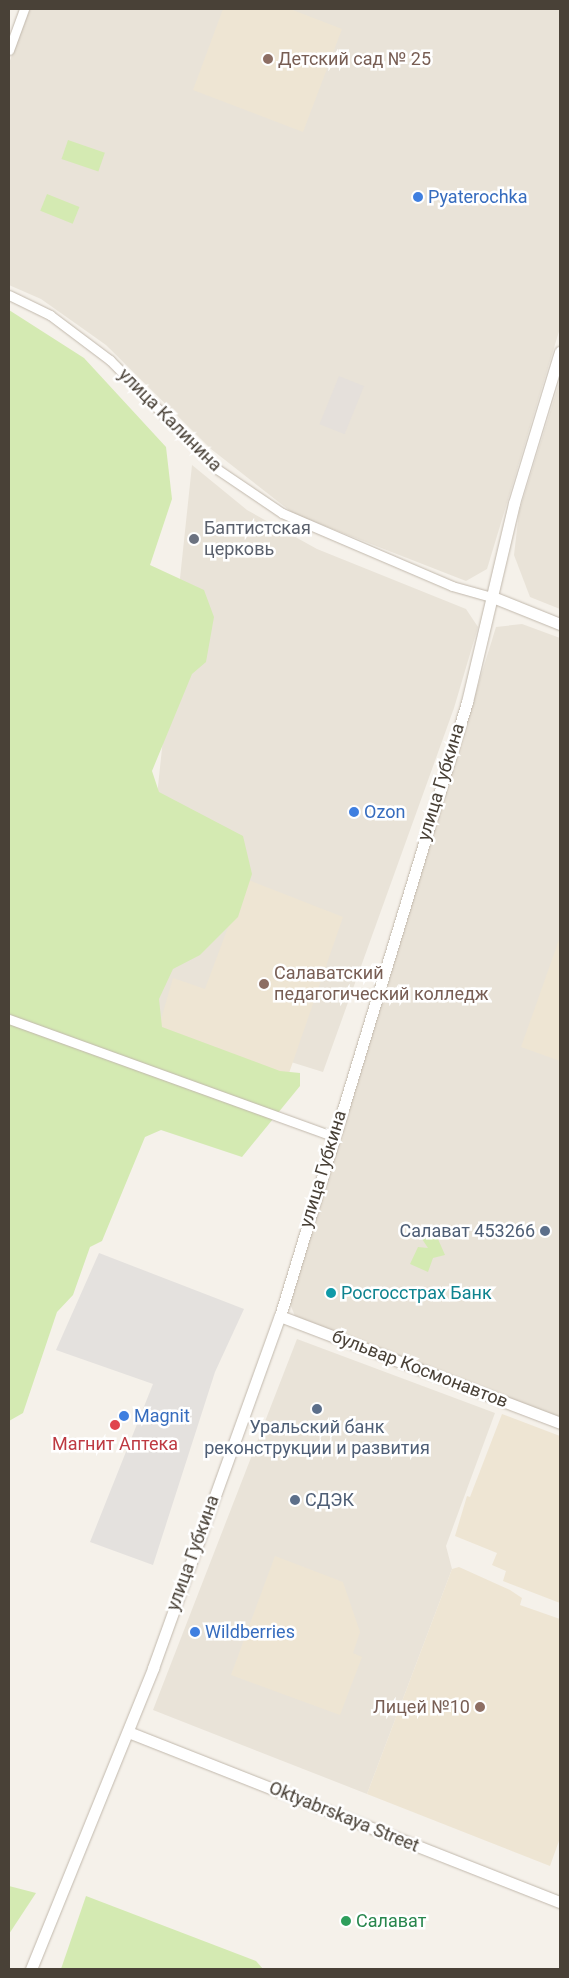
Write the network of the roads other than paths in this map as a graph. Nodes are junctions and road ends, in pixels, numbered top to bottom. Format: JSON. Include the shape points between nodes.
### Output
{"nodes":[{"id":1,"x":24,"y":9,"type":"edge"},
{"id":2,"x":9,"y":50,"type":"edge"},
{"id":3,"x":9,"y":295,"type":"edge"},
{"id":4,"x":560,"y":352,"type":"edge"},
{"id":5,"x":495,"y":598,"type":"junction"},
{"id":6,"x":560,"y":624,"type":"edge"},
{"id":7,"x":9,"y":1018,"type":"edge"},
{"id":8,"x":332,"y":1136,"type":"junction"},
{"id":9,"x":280,"y":1316,"type":"junction"},
{"id":10,"x":560,"y":1423,"type":"edge"},
{"id":11,"x":128,"y":1732,"type":"junction"},
{"id":12,"x":560,"y":1902,"type":"edge"},
{"id":13,"x":31,"y":1969,"type":"edge"}],
"edges":[{"from":1,"to":2,"type":"street"},
{"from":3,"to":5,"type":"street","name":"улица Калинина","via":[[50,315],[110,360],[217,469],[282,513],[448,584]]},
{"from":4,"to":5,"type":"street","name":"улица Губкина","via":[[514,503]]},
{"from":5,"to":6,"type":"street","name":"улица Калинина"},
{"from":5,"to":8,"type":"street","name":"улица Губкина","via":[[467,702]]},
{"from":7,"to":8,"type":"street"},
{"from":8,"to":9,"type":"street","name":"улица Губкина"},
{"from":9,"to":10,"type":"street","name":"бульвар Космонавтов"},
{"from":9,"to":11,"type":"street","name":"улица Губкина"},
{"from":11,"to":12,"type":"street","name":"Oktyabrskaya Street"},
{"from":11,"to":13,"type":"street","name":"улица Губкина"}]}
